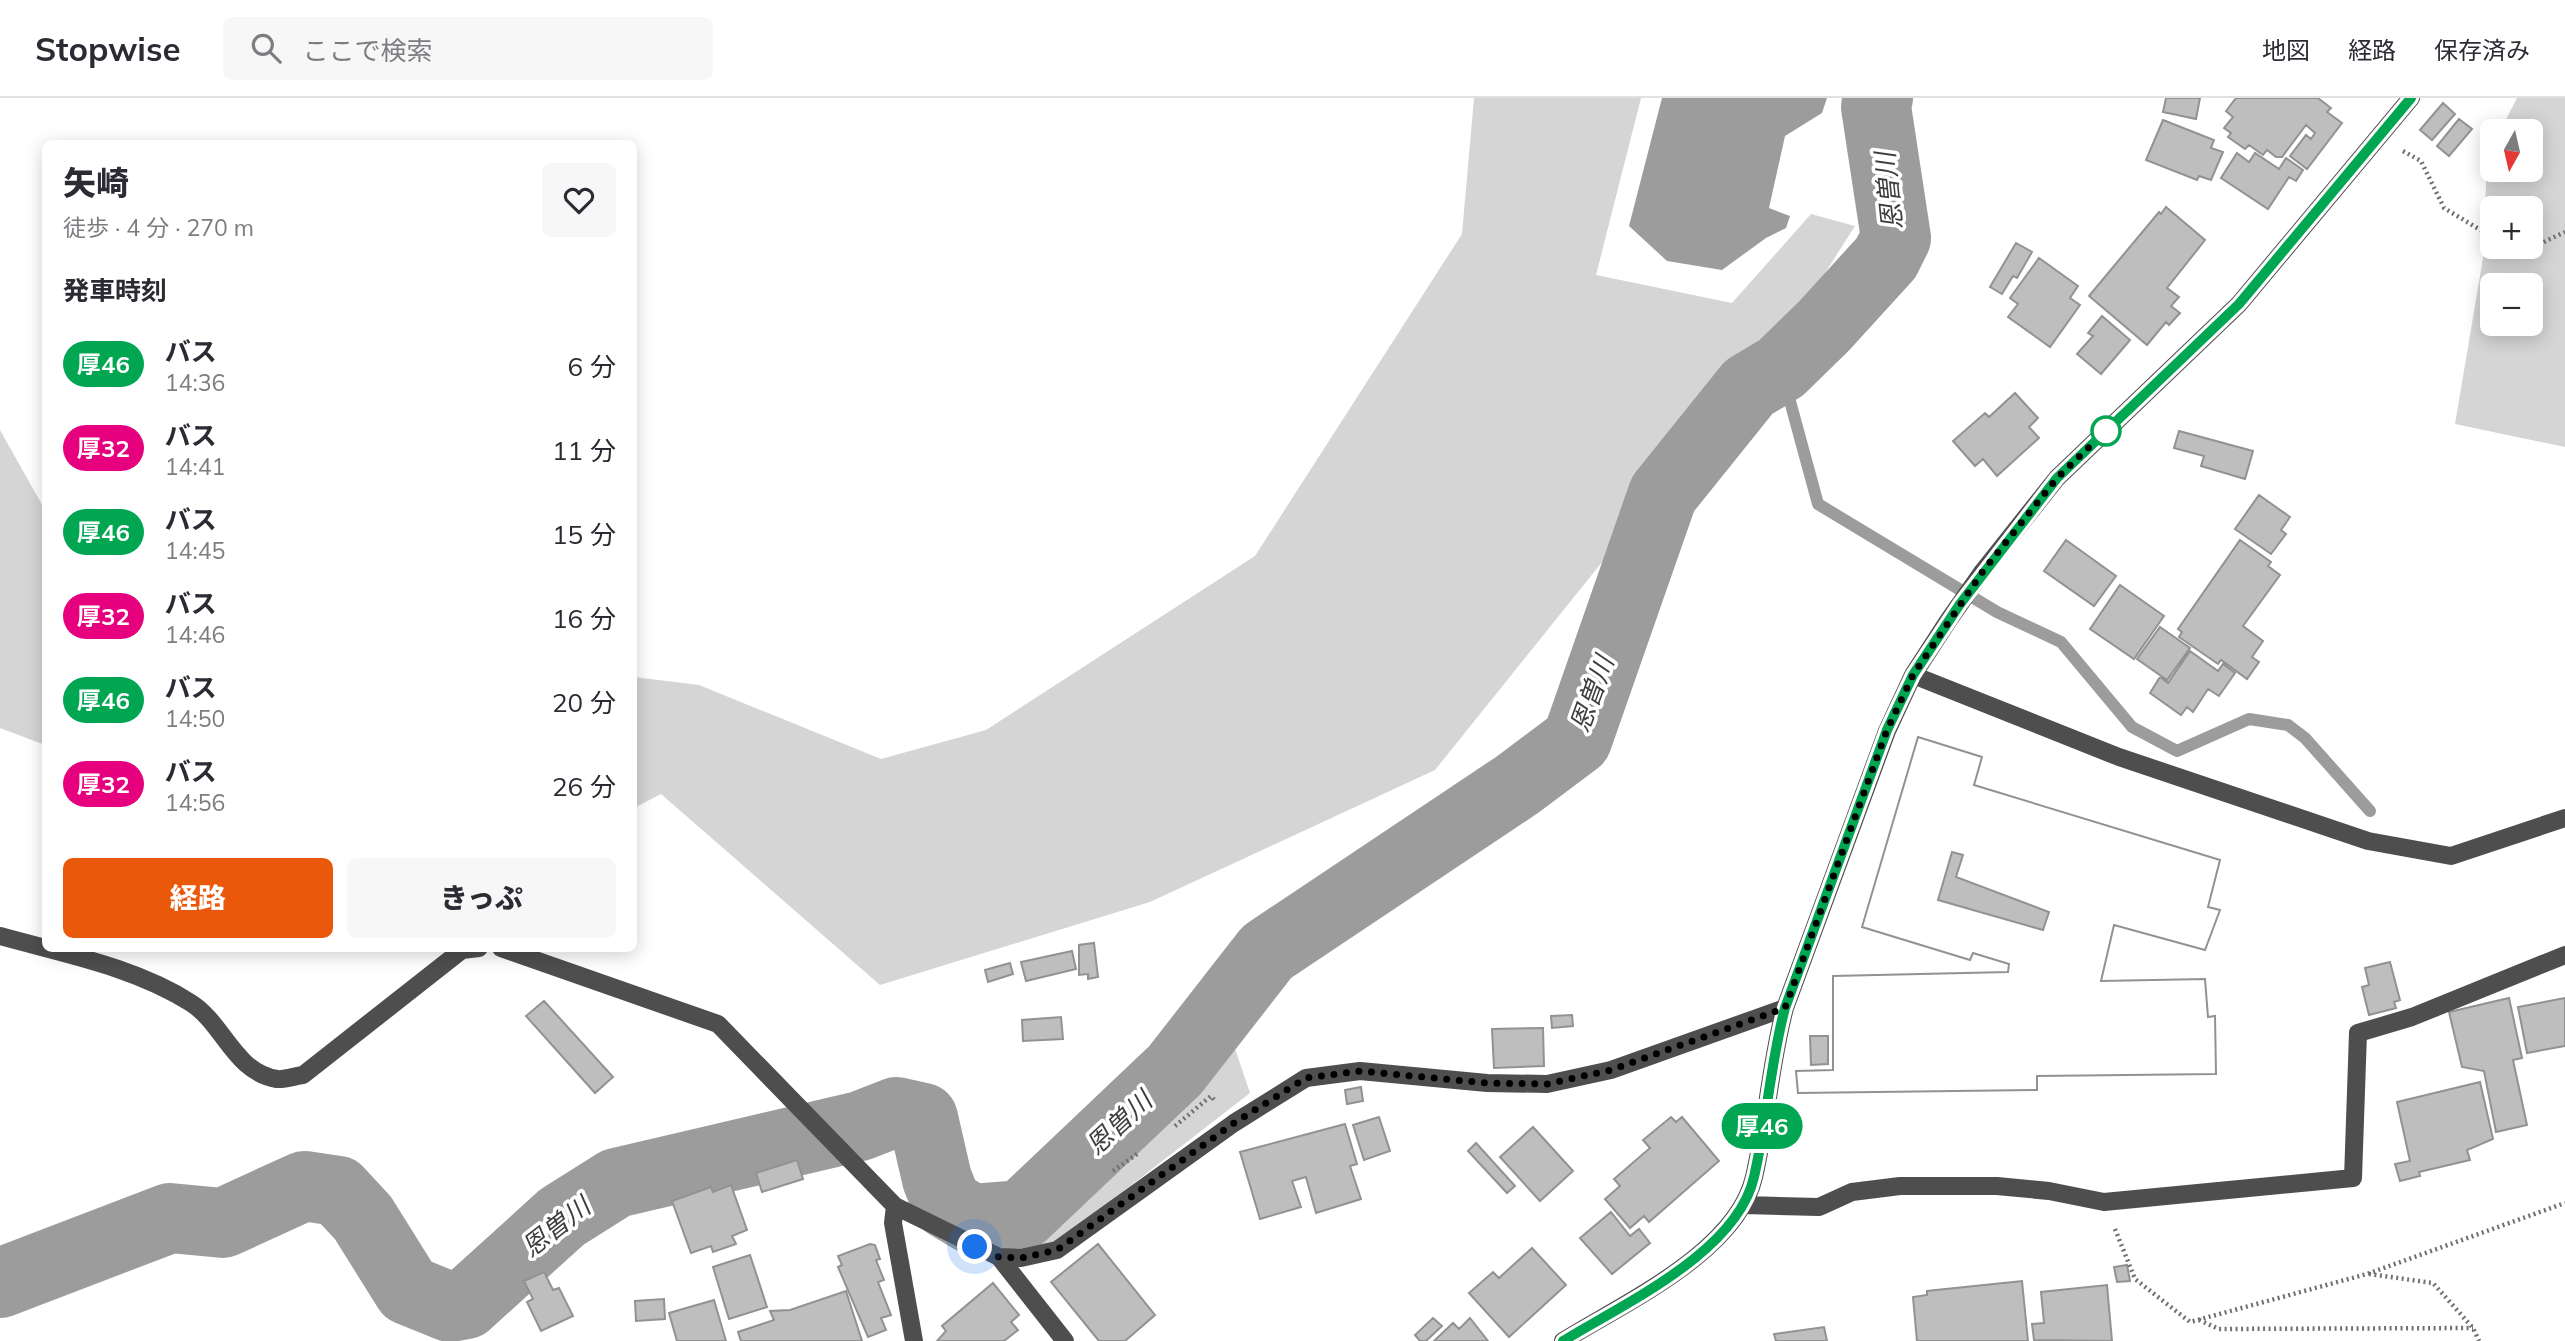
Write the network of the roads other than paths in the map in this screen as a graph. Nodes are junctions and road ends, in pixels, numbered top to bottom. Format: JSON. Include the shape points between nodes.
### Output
{"nodes":[{"id":1,"x":2411,"y":98,"type":"edge"},
{"id":2,"x":1913,"y":675,"type":"junction"},
{"id":3,"x":2565,"y":818,"type":"edge"},
{"id":4,"x":0,"y":936,"type":"edge"},
{"id":5,"x":42,"y":948,"type":"edge"},
{"id":6,"x":56,"y":952,"type":"edge"},
{"id":7,"x":459,"y":952,"type":"edge"},
{"id":8,"x":512,"y":952,"type":"edge"},
{"id":9,"x":2565,"y":954,"type":"edge"},
{"id":10,"x":1785,"y":1008,"type":"junction"},
{"id":11,"x":1745,"y":1205,"type":"junction"},
{"id":12,"x":895,"y":1206,"type":"junction"},
{"id":13,"x":999,"y":1257,"type":"junction"},
{"id":14,"x":914,"y":1341,"type":"edge"},
{"id":15,"x":1065,"y":1341,"type":"edge"},
{"id":16,"x":1563,"y":1341,"type":"edge"}],
"edges":[{"from":1,"to":2,"type":"street","via":[[2239,304],[2057,478],[1983,571]]},
{"from":2,"to":3,"type":"street","via":[[2119,757],[2368,841],[2451,856]]},
{"from":2,"to":10,"type":"street","via":[[1887,730]]},
{"from":4,"to":5,"type":"street"},
{"from":6,"to":7,"type":"street","via":[[137,975],[191,1002],[210,1018],[245,1065],[277,1079],[303,1075]]},
{"from":8,"to":12,"type":"street","via":[[719,1024]]},
{"from":9,"to":11,"type":"street","via":[[2412,1017],[2358,1033],[2353,1178],[2104,1202],[1997,1186],[1900,1186],[1852,1192],[1819,1206]]},
{"from":10,"to":11,"type":"street"},
{"from":10,"to":13,"type":"street","via":[[1611,1070],[1547,1084],[1360,1071],[1306,1078],[1234,1123],[1057,1250],[1021,1258]]},
{"from":11,"to":16,"type":"street","via":[[1695,1259]]},
{"from":12,"to":13,"type":"street"},
{"from":12,"to":14,"type":"street","via":[[893,1223]]},
{"from":13,"to":15,"type":"street"}]}
